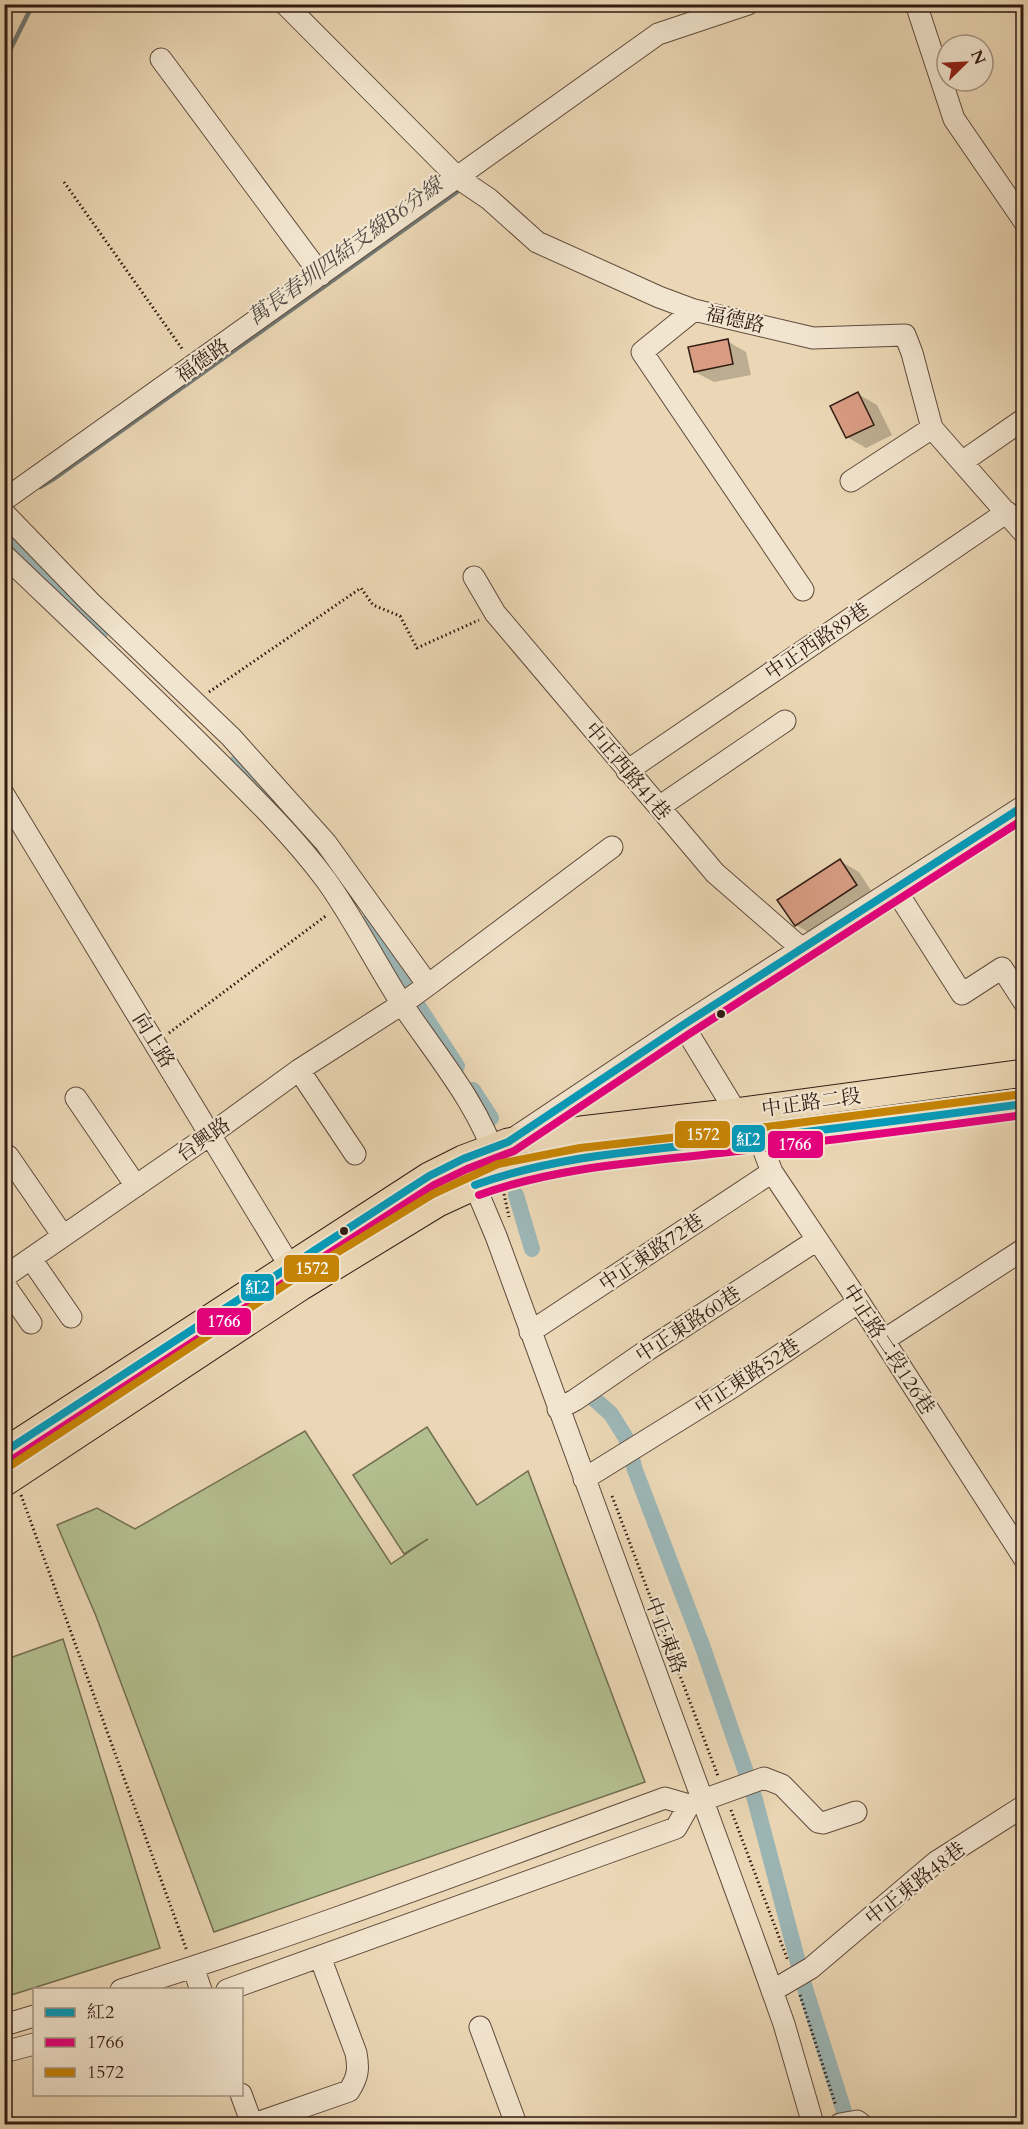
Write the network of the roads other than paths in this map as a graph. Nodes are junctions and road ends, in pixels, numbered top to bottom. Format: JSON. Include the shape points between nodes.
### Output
{"nodes":[{"id":1,"x":285,"y":4,"type":"edge"},
{"id":2,"x":748,"y":4,"type":"edge"},
{"id":3,"x":916,"y":4,"type":"edge"},
{"id":4,"x":161,"y":59,"type":"dead end"},
{"id":5,"x":458,"y":178,"type":"junction"},
{"id":6,"x":1023,"y":220,"type":"edge"},
{"id":7,"x":321,"y":275,"type":"junction"},
{"id":8,"x":694,"y":310,"type":"junction"},
{"id":9,"x":1023,"y":419,"type":"edge"},
{"id":10,"x":932,"y":428,"type":"junction"},
{"id":11,"x":962,"y":462,"type":"junction"},
{"id":12,"x":851,"y":481,"type":"dead end"},
{"id":13,"x":4,"y":500,"type":"edge"},
{"id":14,"x":1007,"y":512,"type":"junction"},
{"id":15,"x":4,"y":513,"type":"edge"},
{"id":16,"x":1023,"y":533,"type":"edge"},
{"id":17,"x":4,"y":555,"type":"edge"},
{"id":18,"x":474,"y":577,"type":"dead end"},
{"id":19,"x":803,"y":590,"type":"dead end"},
{"id":20,"x":785,"y":721,"type":"dead end"},
{"id":21,"x":627,"y":771,"type":"junction"},
{"id":22,"x":4,"y":795,"type":"edge"},
{"id":23,"x":1023,"y":806,"type":"edge"},
{"id":24,"x":659,"y":807,"type":"junction"},
{"id":25,"x":612,"y":847,"type":"dead end"},
{"id":26,"x":895,"y":889,"type":"junction"},
{"id":27,"x":802,"y":949,"type":"junction"},
{"id":28,"x":428,"y":985,"type":"junction"},
{"id":29,"x":1023,"y":1002,"type":"edge"},
{"id":30,"x":402,"y":1004,"type":"junction"},
{"id":31,"x":683,"y":1025,"type":"junction"},
{"id":32,"x":299,"y":1070,"type":"junction"},
{"id":33,"x":1023,"y":1073,"type":"edge"},
{"id":34,"x":76,"y":1098,"type":"dead end"},
{"id":35,"x":1023,"y":1104,"type":"edge"},
{"id":36,"x":736,"y":1112,"type":"junction"},
{"id":37,"x":211,"y":1134,"type":"junction"},
{"id":38,"x":759,"y":1138,"type":"junction"},
{"id":39,"x":500,"y":1144,"type":"junction"},
{"id":40,"x":355,"y":1154,"type":"dead end"},
{"id":41,"x":8,"y":1156,"type":"dead end"},
{"id":42,"x":463,"y":1159,"type":"junction"},
{"id":43,"x":772,"y":1172,"type":"junction"},
{"id":44,"x":501,"y":1174,"type":"junction"},
{"id":45,"x":475,"y":1185,"type":"junction"},
{"id":46,"x":136,"y":1186,"type":"junction"},
{"id":47,"x":63,"y":1236,"type":"junction"},
{"id":48,"x":817,"y":1240,"type":"junction"},
{"id":49,"x":1023,"y":1249,"type":"edge"},
{"id":50,"x":31,"y":1259,"type":"junction"},
{"id":51,"x":4,"y":1276,"type":"edge"},
{"id":52,"x":296,"y":1276,"type":"junction"},
{"id":53,"x":4,"y":1284,"type":"edge"},
{"id":54,"x":860,"y":1302,"type":"junction"},
{"id":55,"x":71,"y":1317,"type":"dead end"},
{"id":56,"x":31,"y":1323,"type":"dead end"},
{"id":57,"x":530,"y":1332,"type":"junction"},
{"id":58,"x":884,"y":1340,"type":"junction"},
{"id":59,"x":558,"y":1409,"type":"junction"},
{"id":60,"x":6,"y":1446,"type":"edge"},
{"id":61,"x":593,"y":1474,"type":"junction"},
{"id":62,"x":10,"y":1480,"type":"edge"},
{"id":63,"x":1023,"y":1558,"type":"edge"},
{"id":64,"x":696,"y":1803,"type":"junction"},
{"id":65,"x":1023,"y":1806,"type":"edge"},
{"id":66,"x":856,"y":1812,"type":"dead end"},
{"id":67,"x":320,"y":1956,"type":"junction"},
{"id":68,"x":193,"y":1967,"type":"junction"},
{"id":69,"x":124,"y":1988,"type":"edge"},
{"id":70,"x":201,"y":1988,"type":"edge"},
{"id":71,"x":230,"y":1988,"type":"edge"},
{"id":72,"x":772,"y":1991,"type":"junction"},
{"id":73,"x":33,"y":2016,"type":"edge"},
{"id":74,"x":4,"y":2025,"type":"edge"},
{"id":75,"x":480,"y":2027,"type":"dead end"},
{"id":76,"x":33,"y":2044,"type":"edge"},
{"id":77,"x":4,"y":2052,"type":"edge"},
{"id":78,"x":242,"y":2096,"type":"edge"},
{"id":79,"x":253,"y":2124,"type":"edge"},
{"id":80,"x":516,"y":2124,"type":"edge"},
{"id":81,"x":813,"y":2124,"type":"edge"}],
"edges":[{"from":1,"to":5,"type":"street","name":"福德路"},
{"from":2,"to":5,"type":"street","name":"福德路","via":[[658,34]]},
{"from":3,"to":6,"type":"street","via":[[954,119]]},
{"from":4,"to":7,"type":"street"},
{"from":5,"to":7,"type":"street","name":"福德路"},
{"from":5,"to":8,"type":"street","name":"福德路","via":[[489,199],[537,242]]},
{"from":7,"to":13,"type":"street","name":"福德路"},
{"from":8,"to":10,"type":"street","name":"福德路","via":[[813,338],[905,335]]},
{"from":8,"to":19,"type":"street","via":[[642,352]]},
{"from":9,"to":11,"type":"street"},
{"from":10,"to":11,"type":"street","name":"福德路"},
{"from":10,"to":12,"type":"street"},
{"from":11,"to":14,"type":"street"},
{"from":14,"to":16,"type":"street"},
{"from":14,"to":21,"type":"street","name":"中正西路89巷"},
{"from":15,"to":28,"type":"street","via":[[231,737],[326,843]]},
{"from":17,"to":30,"type":"street","via":[[266,810],[326,881]]},
{"from":18,"to":21,"type":"street","name":"中正西路41巷","via":[[495,613]]},
{"from":20,"to":24,"type":"street"},
{"from":21,"to":24,"type":"street","name":"中正西路41巷"},
{"from":22,"to":37,"type":"street","name":"向上路"},
{"from":23,"to":26,"type":"street"},
{"from":24,"to":27,"type":"street","name":"中正西路41巷","via":[[715,873]]},
{"from":25,"to":28,"type":"street","name":"台興路"},
{"from":26,"to":27,"type":"street"},
{"from":26,"to":29,"type":"street","via":[[962,994],[1002,968]]},
{"from":27,"to":31,"type":"street"},
{"from":28,"to":30,"type":"street","name":"台興路"},
{"from":30,"to":32,"type":"street","name":"台興路"},
{"from":30,"to":39,"type":"street"},
{"from":31,"to":36,"type":"street"},
{"from":31,"to":39,"type":"street"},
{"from":32,"to":37,"type":"street","name":"台興路"},
{"from":32,"to":40,"type":"street"},
{"from":33,"to":36,"type":"main road","name":"中正路二段"},
{"from":34,"to":46,"type":"street"},
{"from":35,"to":38,"type":"main road","name":"中正路二段"},
{"from":36,"to":39,"type":"main road","name":"中正路二段","via":[[580,1130]]},
{"from":37,"to":46,"type":"street","name":"台興路"},
{"from":37,"to":52,"type":"street","name":"向上路"},
{"from":38,"to":43,"type":"street","name":"中正路二段126巷"},
{"from":38,"to":44,"type":"main road","name":"中正路二段","via":[[581,1158]]},
{"from":39,"to":42,"type":"main road","name":"中正路二段"},
{"from":39,"to":44,"type":"street"},
{"from":41,"to":47,"type":"street"},
{"from":42,"to":45,"type":"street","name":"中正東路"},
{"from":42,"to":52,"type":"main road","name":"中正路二段","via":[[429,1176]]},
{"from":43,"to":48,"type":"street","name":"中正路二段126巷"},
{"from":43,"to":57,"type":"street","name":"中正東路72巷"},
{"from":44,"to":45,"type":"main road","name":"中正路二段"},
{"from":45,"to":52,"type":"main road","name":"中正路二段"},
{"from":45,"to":57,"type":"street","name":"中正東路"},
{"from":46,"to":47,"type":"street","name":"台興路"},
{"from":47,"to":50,"type":"street","name":"台興路"},
{"from":48,"to":54,"type":"street","name":"中正路二段126巷"},
{"from":48,"to":59,"type":"street","name":"中正東路60巷"},
{"from":49,"to":58,"type":"street"},
{"from":50,"to":51,"type":"street","name":"台興路"},
{"from":50,"to":55,"type":"street"},
{"from":52,"to":60,"type":"main road","name":"中正路二段"},
{"from":52,"to":62,"type":"main road","name":"中正路二段"},
{"from":53,"to":56,"type":"street"},
{"from":54,"to":58,"type":"street","name":"中正路二段126巷"},
{"from":54,"to":61,"type":"street","name":"中正東路52巷"},
{"from":57,"to":59,"type":"street","name":"中正東路"},
{"from":58,"to":63,"type":"street","name":"中正路二段126巷"},
{"from":59,"to":61,"type":"street","name":"中正東路"},
{"from":61,"to":64,"type":"street","name":"中正東路"},
{"from":64,"to":66,"type":"street","via":[[764,1778],[782,1785],[823,1823]]},
{"from":64,"to":67,"type":"street","via":[[676,1828]]},
{"from":64,"to":68,"type":"street","via":[[665,1798]]},
{"from":64,"to":72,"type":"street","name":"中正東路"},
{"from":65,"to":72,"type":"street","name":"中正東路48巷","via":[[936,1862],[801,1974]]},
{"from":67,"to":71,"type":"street"},
{"from":67,"to":79,"type":"street","via":[[356,2054],[357,2079],[350,2091]]},
{"from":68,"to":69,"type":"street"},
{"from":68,"to":70,"type":"street"},
{"from":72,"to":81,"type":"street","name":"中正東路"},
{"from":73,"to":74,"type":"street"},
{"from":75,"to":80,"type":"street"},
{"from":76,"to":77,"type":"street"},
{"from":78,"to":79,"type":"street"}]}
